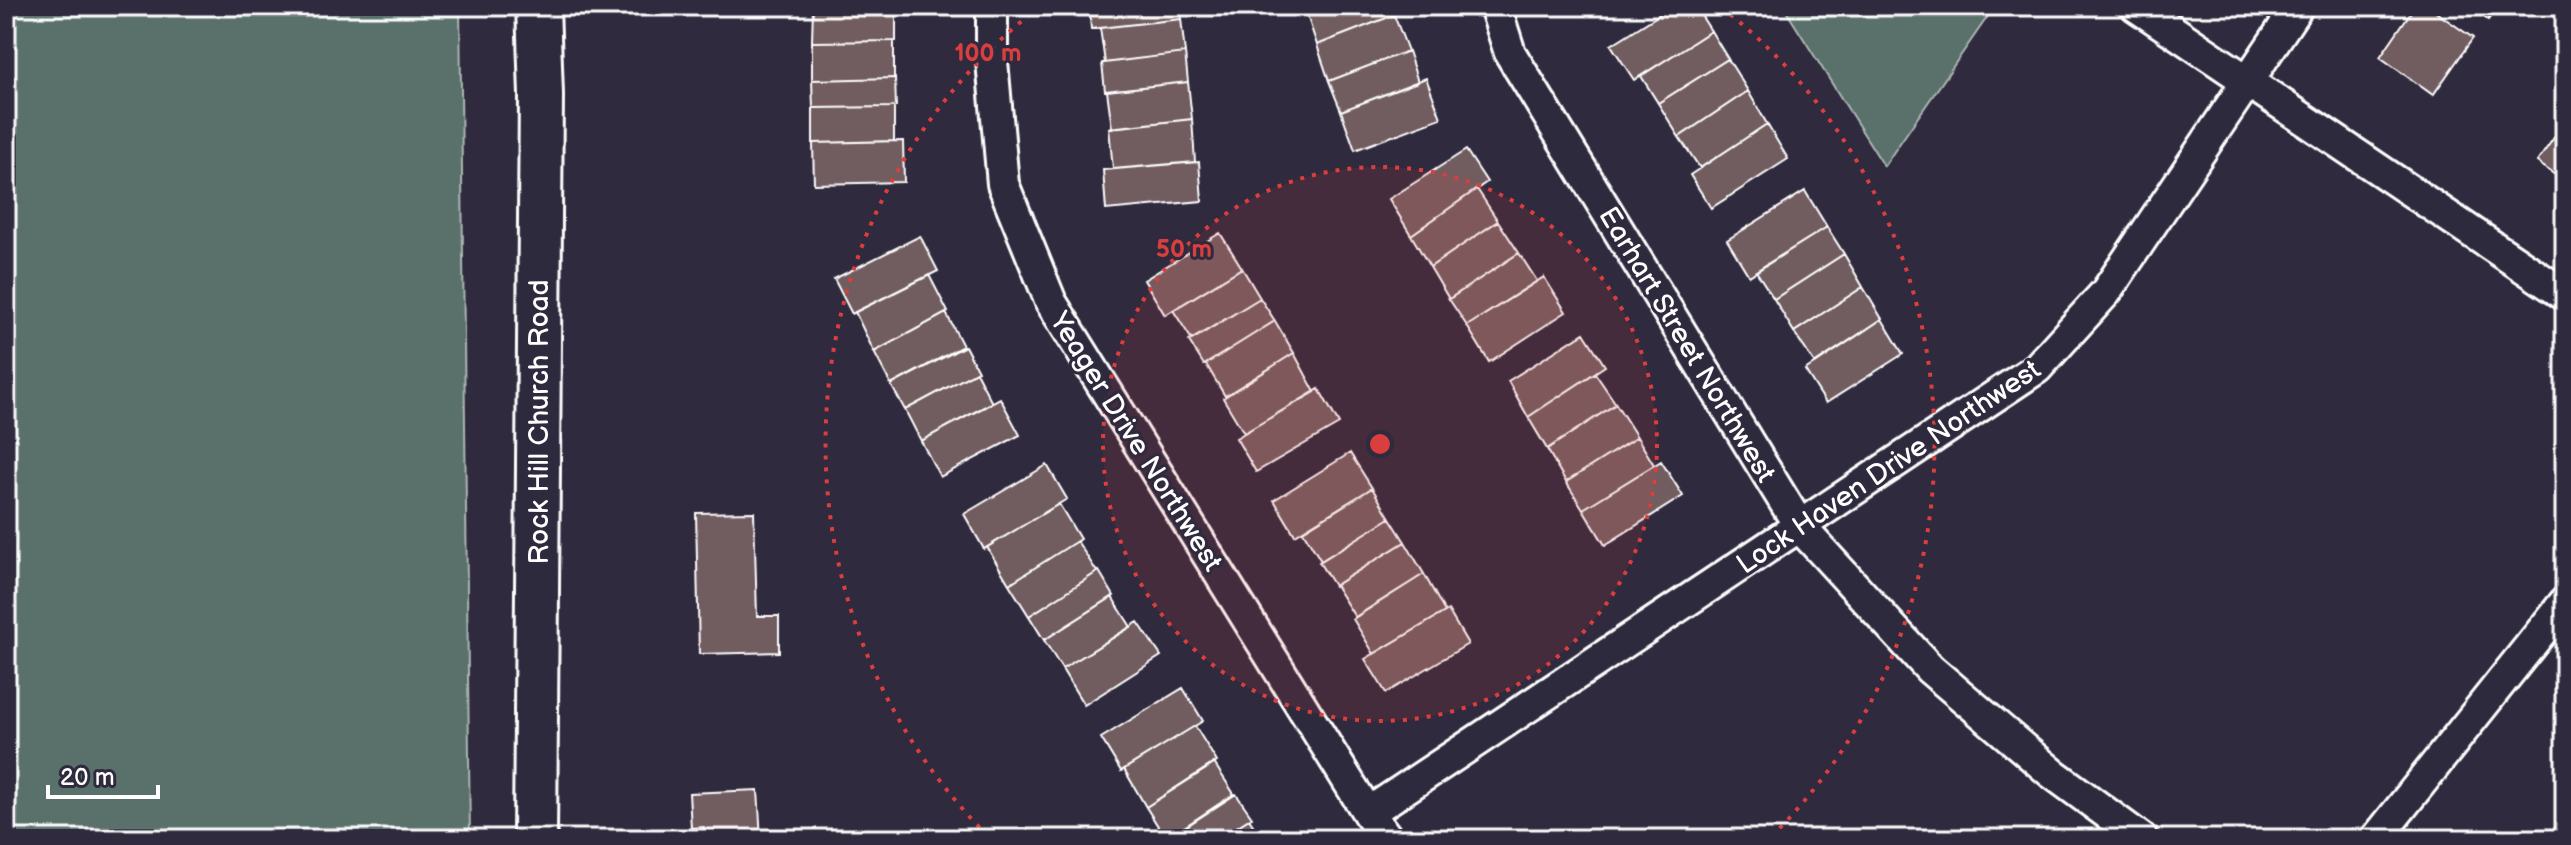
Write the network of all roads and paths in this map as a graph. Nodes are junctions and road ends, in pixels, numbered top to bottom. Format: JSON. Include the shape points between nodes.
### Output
{"nodes":[{"id":1,"x":538,"y":6,"type":"edge"},
{"id":2,"x":992,"y":6,"type":"edge"},
{"id":3,"x":1495,"y":6,"type":"edge"},
{"id":4,"x":2136,"y":6,"type":"edge"},
{"id":5,"x":2298,"y":6,"type":"edge"},
{"id":6,"x":2248,"y":81,"type":"junction"},
{"id":7,"x":2565,"y":295,"type":"edge"},
{"id":8,"x":1800,"y":527,"type":"junction"},
{"id":9,"x":2565,"y":602,"type":"edge"},
{"id":10,"x":1368,"y":813,"type":"junction"},
{"id":11,"x":535,"y":839,"type":"edge"},
{"id":12,"x":1388,"y":839,"type":"edge"},
{"id":13,"x":2142,"y":839,"type":"edge"},
{"id":14,"x":2376,"y":839,"type":"edge"}],
"edges":[{"from":1,"to":11,"type":"main road","name":"Rock Hill Church Road"},
{"from":2,"to":10,"type":"street","name":"Yeager Drive Northwest","via":[[1003,184],[1051,302]]},
{"from":3,"to":8,"type":"street","name":"Earhart Street Northwest","via":[[1510,53]]},
{"from":4,"to":6,"type":"street"},
{"from":5,"to":6,"type":"street","name":"Lock Haven Drive Northwest"},
{"from":6,"to":7,"type":"street"},
{"from":6,"to":8,"type":"street","name":"Lock Haven Drive Northwest","via":[[2106,292],[2037,368]]},
{"from":8,"to":10,"type":"street","name":"Lock Haven Drive Northwest"},
{"from":8,"to":13,"type":"street","name":"Earhart Street Northwest","via":[[1930,669],[2052,773]]},
{"from":9,"to":14,"type":"street"},
{"from":10,"to":12,"type":"street","name":"Yeager Drive Northwest"}]}
